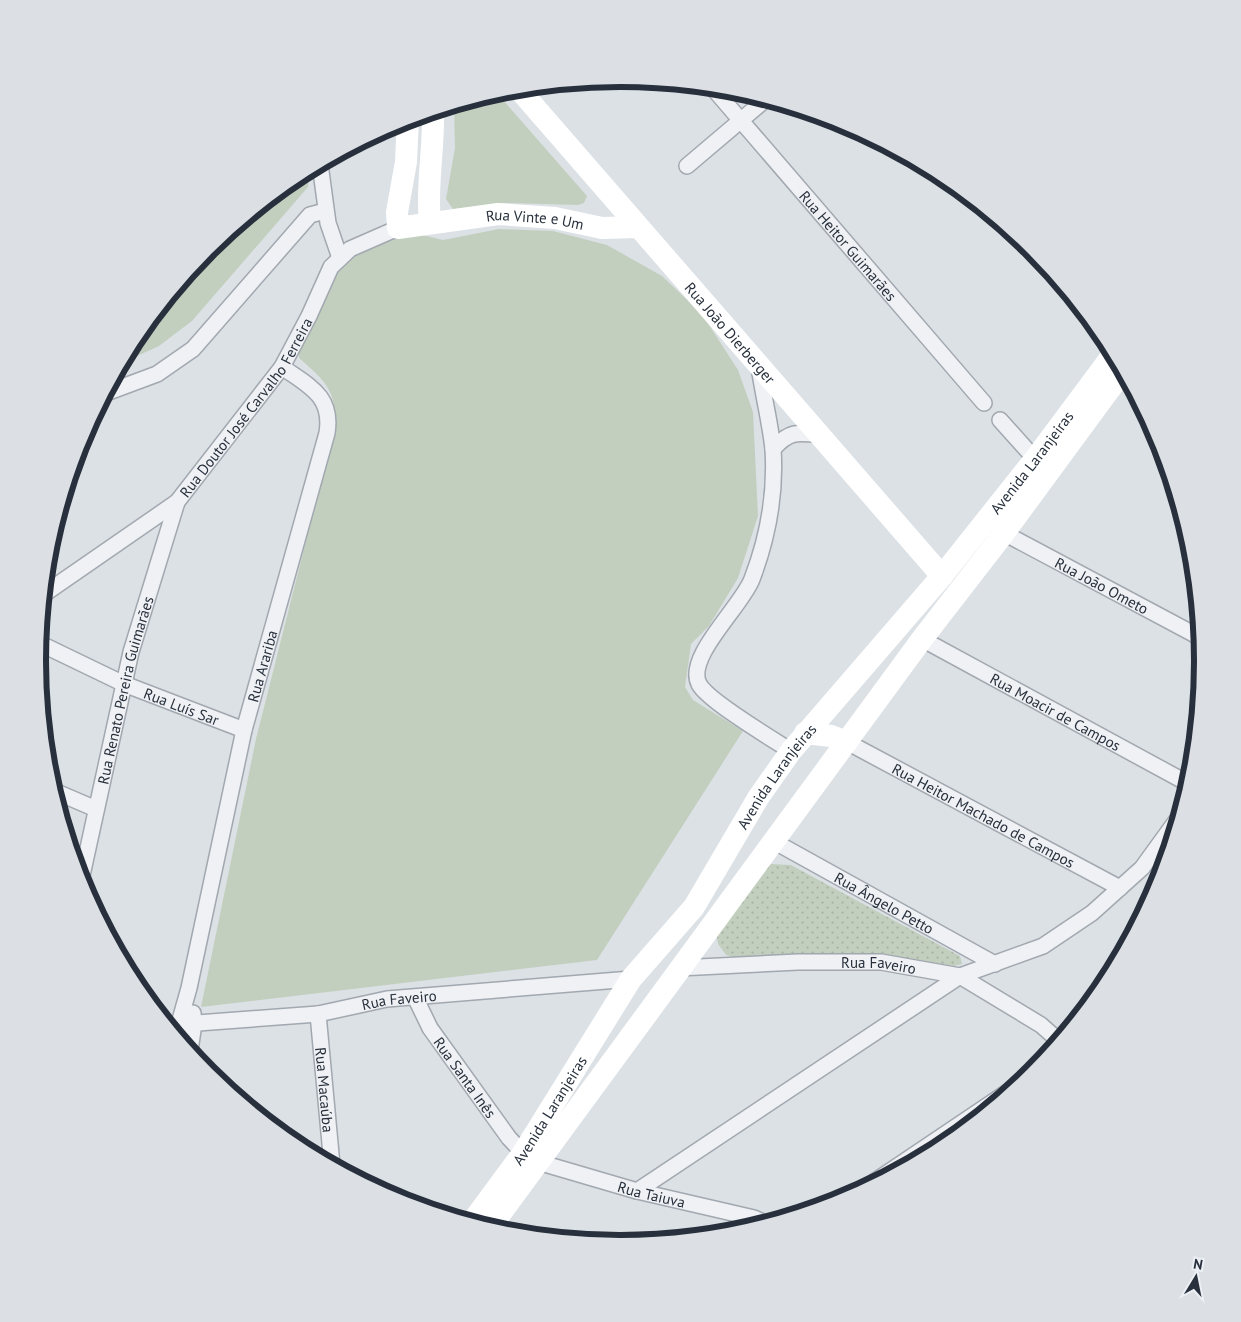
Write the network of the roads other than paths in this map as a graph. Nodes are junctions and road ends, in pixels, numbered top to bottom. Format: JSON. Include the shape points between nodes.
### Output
{"nodes":[{"id":1,"x":524,"y":95,"type":"edge"},
{"id":2,"x":720,"y":96,"type":"edge"},
{"id":3,"x":760,"y":104,"type":"edge"},
{"id":4,"x":432,"y":118,"type":"edge"},
{"id":5,"x":740,"y":120,"type":"junction"},
{"id":6,"x":408,"y":128,"type":"edge"},
{"id":7,"x":687,"y":166,"type":"dead end"},
{"id":8,"x":321,"y":172,"type":"edge"},
{"id":9,"x":325,"y":211,"type":"junction"},
{"id":10,"x":430,"y":223,"type":"junction"},
{"id":11,"x":638,"y":227,"type":"junction"},
{"id":12,"x":398,"y":228,"type":"junction"},
{"id":13,"x":340,"y":258,"type":"junction"},
{"id":14,"x":1109,"y":359,"type":"edge"},
{"id":15,"x":758,"y":363,"type":"junction"},
{"id":16,"x":282,"y":366,"type":"junction"},
{"id":17,"x":1119,"y":376,"type":"edge"},
{"id":18,"x":114,"y":390,"type":"edge"},
{"id":19,"x":984,"y":403,"type":"dead end"},
{"id":20,"x":1000,"y":420,"type":"dead end"},
{"id":21,"x":820,"y":435,"type":"junction"},
{"id":22,"x":772,"y":448,"type":"junction"},
{"id":23,"x":1035,"y":459,"type":"junction"},
{"id":24,"x":177,"y":502,"type":"junction"},
{"id":25,"x":1004,"y":533,"type":"junction"},
{"id":26,"x":942,"y":576,"type":"junction"},
{"id":27,"x":51,"y":589,"type":"edge"},
{"id":28,"x":1194,"y":634,"type":"edge"},
{"id":29,"x":922,"y":639,"type":"junction"},
{"id":30,"x":46,"y":647,"type":"edge"},
{"id":31,"x":124,"y":684,"type":"junction"},
{"id":32,"x":244,"y":730,"type":"junction"},
{"id":33,"x":805,"y":733,"type":"junction"},
{"id":34,"x":847,"y":742,"type":"junction"},
{"id":35,"x":791,"y":751,"type":"junction"},
{"id":36,"x":1182,"y":780,"type":"edge"},
{"id":37,"x":62,"y":795,"type":"edge"},
{"id":38,"x":758,"y":798,"type":"junction"},
{"id":39,"x":96,"y":809,"type":"junction"},
{"id":40,"x":1168,"y":833,"type":"edge"},
{"id":41,"x":775,"y":842,"type":"junction"},
{"id":42,"x":84,"y":864,"type":"edge"},
{"id":43,"x":1120,"y":888,"type":"junction"},
{"id":44,"x":995,"y":964,"type":"junction"},
{"id":45,"x":679,"y":968,"type":"junction"},
{"id":46,"x":960,"y":976,"type":"junction"},
{"id":47,"x":631,"y":979,"type":"junction"},
{"id":48,"x":189,"y":988,"type":"junction"},
{"id":49,"x":415,"y":997,"type":"junction"},
{"id":50,"x":318,"y":1014,"type":"junction"},
{"id":51,"x":194,"y":1023,"type":"junction"},
{"id":52,"x":176,"y":1024,"type":"edge"},
{"id":53,"x":178,"y":1027,"type":"edge"},
{"id":54,"x":1054,"y":1037,"type":"edge"},
{"id":55,"x":191,"y":1042,"type":"edge"},
{"id":56,"x":958,"y":1125,"type":"edge"},
{"id":57,"x":930,"y":1144,"type":"edge"},
{"id":58,"x":331,"y":1157,"type":"edge"},
{"id":59,"x":531,"y":1158,"type":"junction"},
{"id":60,"x":637,"y":1191,"type":"junction"},
{"id":61,"x":477,"y":1217,"type":"edge"},
{"id":62,"x":756,"y":1219,"type":"edge"},
{"id":63,"x":494,"y":1221,"type":"edge"}],
"edges":[{"from":1,"to":11,"type":"main road","name":"Rua João Dierberger"},
{"from":2,"to":5,"type":"street","name":"Rua Heitor Guimarães"},
{"from":3,"to":5,"type":"street"},
{"from":4,"to":10,"type":"main road"},
{"from":5,"to":7,"type":"street"},
{"from":5,"to":19,"type":"street","name":"Rua Heitor Guimarães"},
{"from":6,"to":12,"type":"main road","via":[[406,162],[397,212]]},
{"from":8,"to":9,"type":"street"},
{"from":9,"to":13,"type":"street"},
{"from":9,"to":18,"type":"street","via":[[310,215],[194,349],[157,374]]},
{"from":10,"to":11,"type":"main road","name":"Rua Vinte e Um","via":[[498,214],[555,218],[602,228]]},
{"from":10,"to":12,"type":"main road","name":"Rua Doutor José Carvalho Ferreira"},
{"from":11,"to":15,"type":"main road","name":"Rua João Dierberger"},
{"from":12,"to":13,"type":"street","name":"Rua Doutor José Carvalho Ferreira","via":[[350,249]]},
{"from":13,"to":16,"type":"street","name":"Rua Doutor José Carvalho Ferreira","via":[[331,267]]},
{"from":14,"to":23,"type":"main road","name":"Avenida Laranjeiras"},
{"from":15,"to":21,"type":"main road","name":"Rua João Dierberger"},
{"from":15,"to":22,"type":"street"},
{"from":16,"to":24,"type":"street","name":"Rua Doutor José Carvalho Ferreira"},
{"from":16,"to":32,"type":"street","name":"Rua Arariba","via":[[320,394],[328,410],[328,422]]},
{"from":17,"to":25,"type":"main road","name":"Avenida Laranjeiras"},
{"from":20,"to":23,"type":"street"},
{"from":21,"to":22,"type":"street","via":[[796,432]]},
{"from":21,"to":26,"type":"main road","name":"Rua João Dierberger"},
{"from":22,"to":35,"type":"street","via":[[772,505],[763,545],[751,582],[697,665],[698,684],[712,698]]},
{"from":23,"to":26,"type":"main road","name":"Avenida Laranjeiras"},
{"from":24,"to":27,"type":"street","name":"Rua Doutor José Carvalho Ferreira"},
{"from":24,"to":31,"type":"street","name":"Rua Renato Pereira Guimarães"},
{"from":25,"to":28,"type":"street","name":"Rua João Ometo"},
{"from":25,"to":29,"type":"main road","name":"Avenida Laranjeiras"},
{"from":26,"to":33,"type":"main road","name":"Avenida Laranjeiras"},
{"from":29,"to":34,"type":"main road","name":"Avenida Laranjeiras"},
{"from":29,"to":36,"type":"street","name":"Rua Moacir de Campos"},
{"from":30,"to":31,"type":"street","name":"Rua Luís Sar"},
{"from":31,"to":32,"type":"street","name":"Rua Luís Sar"},
{"from":31,"to":39,"type":"street","name":"Rua Renato Pereira Guimarães"},
{"from":32,"to":48,"type":"street","name":"Rua Arariba"},
{"from":33,"to":34,"type":"main road","via":[[831,736]]},
{"from":33,"to":35,"type":"main road","name":"Avenida Laranjeiras"},
{"from":34,"to":41,"type":"main road","name":"Avenida Laranjeiras"},
{"from":34,"to":43,"type":"street","name":"Rua Heitor Machado de Campos"},
{"from":35,"to":38,"type":"main road","name":"Avenida Laranjeiras"},
{"from":37,"to":39,"type":"street"},
{"from":38,"to":41,"type":"main road","via":[[752,820],[755,829],[761,837]]},
{"from":38,"to":47,"type":"main road","name":"Avenida Laranjeiras","via":[[694,907]]},
{"from":39,"to":42,"type":"street","name":"Rua Renato Pereira Guimarães"},
{"from":40,"to":43,"type":"street","via":[[1142,868]]},
{"from":41,"to":44,"type":"street","name":"Rua Ângelo Petto"},
{"from":41,"to":45,"type":"main road","name":"Avenida Laranjeiras"},
{"from":43,"to":44,"type":"street","via":[[1092,913],[1043,946]]},
{"from":44,"to":46,"type":"street"},
{"from":45,"to":46,"type":"street","name":"Rua Faveiro","via":[[881,962]]},
{"from":45,"to":59,"type":"main road","name":"Avenida Laranjeiras"},
{"from":46,"to":54,"type":"street","name":"Rua Faveiro","via":[[1041,1025]]},
{"from":46,"to":60,"type":"street"},
{"from":47,"to":49,"type":"street","name":"Rua Faveiro"},
{"from":47,"to":59,"type":"main road","name":"Avenida Laranjeiras"},
{"from":48,"to":51,"type":"street","name":"Rua Arariba"},
{"from":48,"to":52,"type":"street","name":"Rua Arariba"},
{"from":49,"to":50,"type":"street","name":"Rua Faveiro","via":[[387,999]]},
{"from":49,"to":59,"type":"street","name":"Rua Santa Inês","via":[[430,1028],[509,1138]]},
{"from":50,"to":51,"type":"street","name":"Rua Faveiro"},
{"from":50,"to":58,"type":"street","name":"Rua Macaúba"},
{"from":51,"to":53,"type":"street","name":"Rua Faveiro"},
{"from":51,"to":55,"type":"street","name":"Rua Arariba"},
{"from":56,"to":57,"type":"street"},
{"from":59,"to":60,"type":"street","name":"Rua Taiuva"},
{"from":59,"to":61,"type":"main road","name":"Avenida Laranjeiras"},
{"from":59,"to":63,"type":"main road","name":"Avenida Laranjeiras"},
{"from":60,"to":62,"type":"street","name":"Rua Taiuva"}]}
